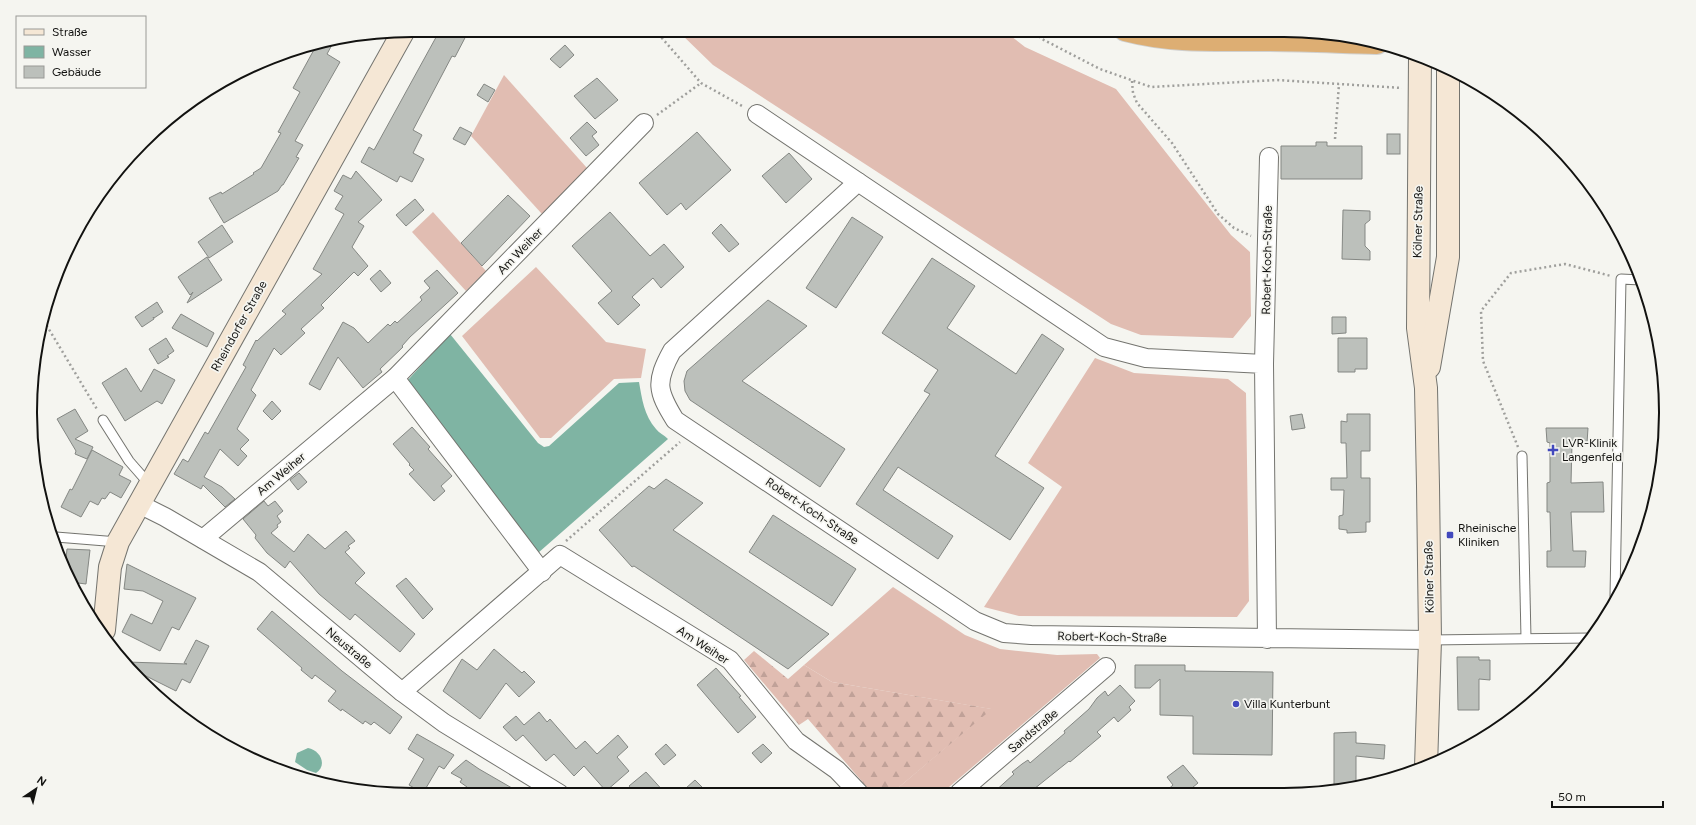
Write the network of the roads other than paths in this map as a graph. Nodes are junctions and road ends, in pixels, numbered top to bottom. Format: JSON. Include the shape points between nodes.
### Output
{"nodes":[{"id":1,"x":1153,"y":37,"type":"edge"},
{"id":2,"x":400,"y":38,"type":"edge"},
{"id":3,"x":1342,"y":42,"type":"edge"},
{"id":4,"x":1410,"y":59,"type":"edge"},
{"id":5,"x":1448,"y":75,"type":"edge"},
{"id":6,"x":758,"y":114,"type":"road end"},
{"id":7,"x":644,"y":123,"type":"road end"},
{"id":8,"x":1269,"y":157,"type":"dead end"},
{"id":9,"x":858,"y":182,"type":"junction"},
{"id":10,"x":1634,"y":280,"type":"edge"},
{"id":11,"x":1264,"y":364,"type":"junction"},
{"id":12,"x":395,"y":378,"type":"junction"},
{"id":13,"x":1426,"y":388,"type":"junction"},
{"id":14,"x":103,"y":420,"type":"road end"},
{"id":15,"x":1522,"y":456,"type":"road end"},
{"id":16,"x":150,"y":485,"type":"junction"},
{"id":17,"x":139,"y":504,"type":"junction"},
{"id":18,"x":59,"y":537,"type":"edge"},
{"id":19,"x":204,"y":539,"type":"junction"},
{"id":20,"x":118,"y":542,"type":"junction"},
{"id":21,"x":542,"y":572,"type":"junction"},
{"id":22,"x":1615,"y":588,"type":"edge"},
{"id":23,"x":104,"y":627,"type":"edge"},
{"id":24,"x":1526,"y":638,"type":"junction"},
{"id":25,"x":1583,"y":638,"type":"edge"},
{"id":26,"x":1267,"y":639,"type":"junction"},
{"id":27,"x":1430,"y":640,"type":"junction"},
{"id":28,"x":1106,"y":667,"type":"dead end"},
{"id":29,"x":402,"y":692,"type":"junction"},
{"id":30,"x":1426,"y":759,"type":"edge"},
{"id":31,"x":550,"y":788,"type":"edge"},
{"id":32,"x":854,"y":788,"type":"edge"},
{"id":33,"x":964,"y":788,"type":"edge"}],
"edges":[{"from":1,"to":3,"type":"highway","via":[[1183,41]]},
{"from":2,"to":16,"type":"main road","name":"Rheindorfer Straße"},
{"from":4,"to":13,"type":"main road","name":"Kölner Straße","via":[[1418,328]]},
{"from":5,"to":13,"type":"main road","name":"Kölner Straße","via":[[1448,257]]},
{"from":6,"to":9,"type":"street"},
{"from":7,"to":12,"type":"street","name":"Am Weiher"},
{"from":8,"to":11,"type":"street","name":"Robert-Koch-Straße"},
{"from":9,"to":11,"type":"street","via":[[1104,347],[1146,358]]},
{"from":9,"to":26,"type":"street","name":"Robert-Koch-Straße","via":[[672,351],[663,368],[659,387],[664,403],[675,420],[975,621],[1004,633]]},
{"from":10,"to":22,"type":"lane","via":[[1621,279]]},
{"from":11,"to":26,"type":"street","name":"Robert-Koch-Straße"},
{"from":12,"to":19,"type":"street","name":"Am Weiher"},
{"from":12,"to":21,"type":"street"},
{"from":13,"to":27,"type":"main road","name":"Kölner Straße"},
{"from":14,"to":16,"type":"lane","via":[[129,461]]},
{"from":15,"to":24,"type":"lane"},
{"from":16,"to":17,"type":"main road","name":"Rheindorfer Straße"},
{"from":17,"to":19,"type":"street","name":"Neustraße"},
{"from":17,"to":20,"type":"main road","name":"Rheindorfer Straße"},
{"from":18,"to":20,"type":"lane"},
{"from":19,"to":29,"type":"street","name":"Neustraße","via":[[259,572]]},
{"from":20,"to":23,"type":"main road","name":"Rheindorfer Straße","via":[[110,567]]},
{"from":21,"to":29,"type":"street"},
{"from":21,"to":32,"type":"street","name":"Am Weiher","via":[[560,555],[730,660],[796,741],[837,770]]},
{"from":24,"to":25,"type":"lane"},
{"from":24,"to":27,"type":"lane"},
{"from":26,"to":27,"type":"street","name":"Robert-Koch-Straße"},
{"from":27,"to":30,"type":"main road","name":"Kölner Straße"},
{"from":28,"to":33,"type":"street","name":"Sandstraße"},
{"from":29,"to":31,"type":"street","name":"Neustraße","via":[[444,723]]}]}
